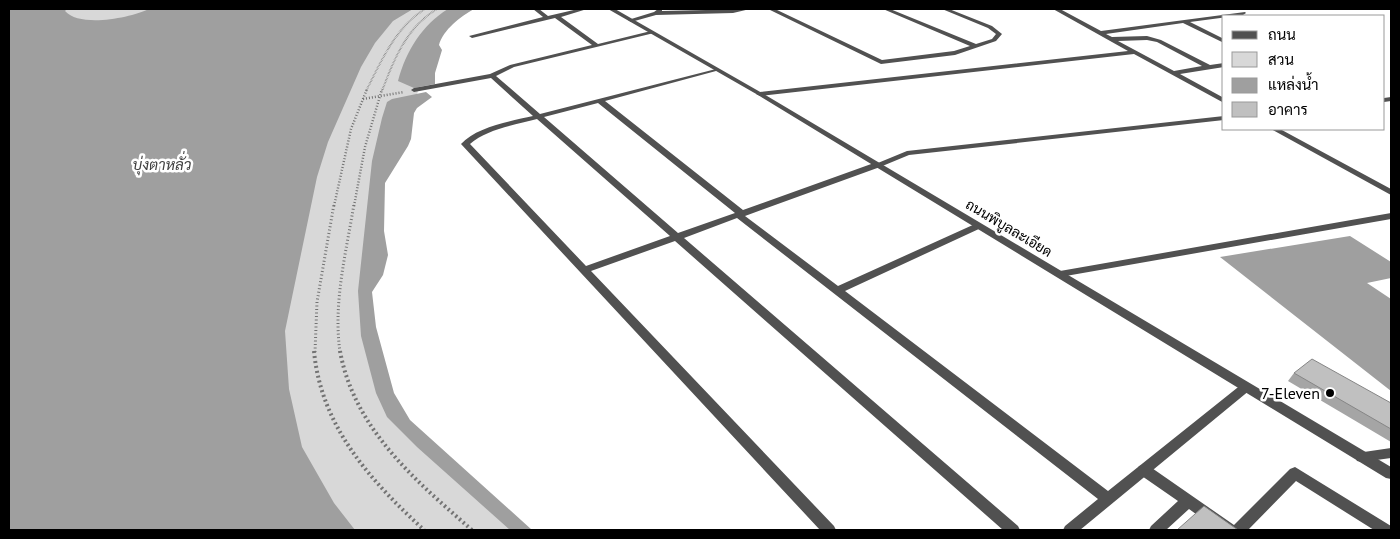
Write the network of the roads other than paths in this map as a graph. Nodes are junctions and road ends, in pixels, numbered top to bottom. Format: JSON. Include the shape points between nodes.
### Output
{"nodes":[{"id":1,"x":536,"y":9,"type":"edge"},
{"id":2,"x":584,"y":9,"type":"edge"},
{"id":3,"x":611,"y":9,"type":"edge"},
{"id":4,"x":747,"y":9,"type":"edge"},
{"id":5,"x":771,"y":9,"type":"edge"},
{"id":6,"x":886,"y":9,"type":"edge"},
{"id":7,"x":945,"y":9,"type":"edge"},
{"id":8,"x":1056,"y":9,"type":"edge"},
{"id":9,"x":718,"y":10,"type":"edge"},
{"id":10,"x":658,"y":11,"type":"edge"},
{"id":11,"x":1243,"y":13,"type":"dead end"},
{"id":12,"x":1230,"y":15,"type":"edge"},
{"id":13,"x":556,"y":16,"type":"junction"},
{"id":14,"x":1222,"y":16,"type":"edge"},
{"id":15,"x":548,"y":18,"type":"junction"},
{"id":16,"x":631,"y":20,"type":"junction"},
{"id":17,"x":1185,"y":22,"type":"junction"},
{"id":18,"x":652,"y":33,"type":"junction"},
{"id":19,"x":1101,"y":34,"type":"junction"},
{"id":20,"x":472,"y":36,"type":"dead end"},
{"id":21,"x":1111,"y":39,"type":"junction"},
{"id":22,"x":1222,"y":41,"type":"edge"},
{"id":23,"x":597,"y":46,"type":"junction"},
{"id":24,"x":975,"y":46,"type":"junction"},
{"id":25,"x":1135,"y":52,"type":"junction"},
{"id":26,"x":1222,"y":65,"type":"edge"},
{"id":27,"x":1210,"y":68,"type":"junction"},
{"id":28,"x":714,"y":70,"type":"junction"},
{"id":29,"x":1173,"y":73,"type":"junction"},
{"id":30,"x":492,"y":76,"type":"junction"},
{"id":31,"x":414,"y":90,"type":"road end"},
{"id":32,"x":760,"y":94,"type":"junction"},
{"id":33,"x":599,"y":100,"type":"junction"},
{"id":34,"x":1222,"y":100,"type":"edge"},
{"id":35,"x":539,"y":117,"type":"junction"},
{"id":36,"x":1222,"y":118,"type":"edge"},
{"id":37,"x":1277,"y":130,"type":"edge"},
{"id":38,"x":877,"y":165,"type":"junction"},
{"id":39,"x":1391,"y":192,"type":"edge"},
{"id":40,"x":739,"y":214,"type":"junction"},
{"id":41,"x":1391,"y":216,"type":"edge"},
{"id":42,"x":978,"y":226,"type":"junction"},
{"id":43,"x":676,"y":237,"type":"junction"},
{"id":44,"x":584,"y":270,"type":"junction"},
{"id":45,"x":1060,"y":274,"type":"junction"},
{"id":46,"x":837,"y":290,"type":"junction"},
{"id":47,"x":1246,"y":387,"type":"junction"},
{"id":48,"x":1391,"y":453,"type":"edge"},
{"id":49,"x":1362,"y":457,"type":"junction"},
{"id":50,"x":1144,"y":470,"type":"junction"},
{"id":51,"x":1391,"y":474,"type":"edge"},
{"id":52,"x":1109,"y":499,"type":"junction"},
{"id":53,"x":1188,"y":502,"type":"junction"},
{"id":54,"x":828,"y":530,"type":"edge"},
{"id":55,"x":1013,"y":530,"type":"edge"},
{"id":56,"x":1070,"y":530,"type":"edge"},
{"id":57,"x":1156,"y":530,"type":"edge"},
{"id":58,"x":1229,"y":530,"type":"edge"},
{"id":59,"x":1240,"y":530,"type":"edge"},
{"id":60,"x":1386,"y":530,"type":"edge"}],
"edges":[{"from":1,"to":15,"type":"street"},
{"from":2,"to":13,"type":"street"},
{"from":3,"to":16,"type":"street","name":"ถนนพิบูลละเอียด"},
{"from":4,"to":9,"type":"street"},
{"from":5,"to":24,"type":"street","via":[[880,62],[955,53]]},
{"from":6,"to":24,"type":"street"},
{"from":7,"to":24,"type":"street","via":[[990,27],[999,34],[994,40]]},
{"from":8,"to":19,"type":"street"},
{"from":9,"to":10,"type":"street"},
{"from":10,"to":16,"type":"street"},
{"from":11,"to":12,"type":"street"},
{"from":13,"to":15,"type":"street"},
{"from":13,"to":23,"type":"street"},
{"from":14,"to":17,"type":"street"},
{"from":15,"to":20,"type":"street"},
{"from":16,"to":18,"type":"street","name":"ถนนพิบูลละเอียด"},
{"from":17,"to":19,"type":"street"},
{"from":17,"to":22,"type":"street"},
{"from":18,"to":23,"type":"street"},
{"from":18,"to":28,"type":"street","name":"ถนนพิบูลละเอียด"},
{"from":19,"to":21,"type":"street"},
{"from":21,"to":25,"type":"street"},
{"from":21,"to":27,"type":"street","via":[[1159,41]]},
{"from":23,"to":30,"type":"street","via":[[512,66]]},
{"from":25,"to":29,"type":"street"},
{"from":25,"to":32,"type":"street"},
{"from":26,"to":27,"type":"street"},
{"from":27,"to":29,"type":"street"},
{"from":28,"to":32,"type":"street","name":"ถนนพิบูลละเอียด"},
{"from":28,"to":33,"type":"street"},
{"from":29,"to":34,"type":"street"},
{"from":30,"to":31,"type":"street"},
{"from":30,"to":35,"type":"street"},
{"from":32,"to":38,"type":"street","name":"ถนนพิบูลละเอียด"},
{"from":33,"to":35,"type":"street"},
{"from":33,"to":40,"type":"street"},
{"from":35,"to":43,"type":"street"},
{"from":35,"to":44,"type":"street","via":[[499,127],[465,144]]},
{"from":36,"to":38,"type":"street","via":[[907,153]]},
{"from":37,"to":39,"type":"street"},
{"from":38,"to":40,"type":"street"},
{"from":38,"to":42,"type":"street","name":"ถนนพิบูลละเอียด"},
{"from":40,"to":43,"type":"street"},
{"from":40,"to":46,"type":"street"},
{"from":41,"to":45,"type":"street"},
{"from":42,"to":45,"type":"street","name":"ถนนพิบูลละเอียด"},
{"from":42,"to":46,"type":"street"},
{"from":43,"to":44,"type":"street"},
{"from":43,"to":55,"type":"street"},
{"from":44,"to":54,"type":"street"},
{"from":45,"to":47,"type":"street","name":"ถนนพิบูลละเอียด"},
{"from":46,"to":52,"type":"street"},
{"from":47,"to":49,"type":"street","name":"ถนนพิบูลละเอียด"},
{"from":47,"to":50,"type":"street"},
{"from":48,"to":49,"type":"street"},
{"from":49,"to":51,"type":"street","name":"ถนนพิบูลละเอียด"},
{"from":50,"to":52,"type":"street"},
{"from":50,"to":53,"type":"street"},
{"from":52,"to":56,"type":"street"},
{"from":53,"to":57,"type":"street"},
{"from":53,"to":58,"type":"street"},
{"from":59,"to":60,"type":"street","via":[[1296,473]]}]}
